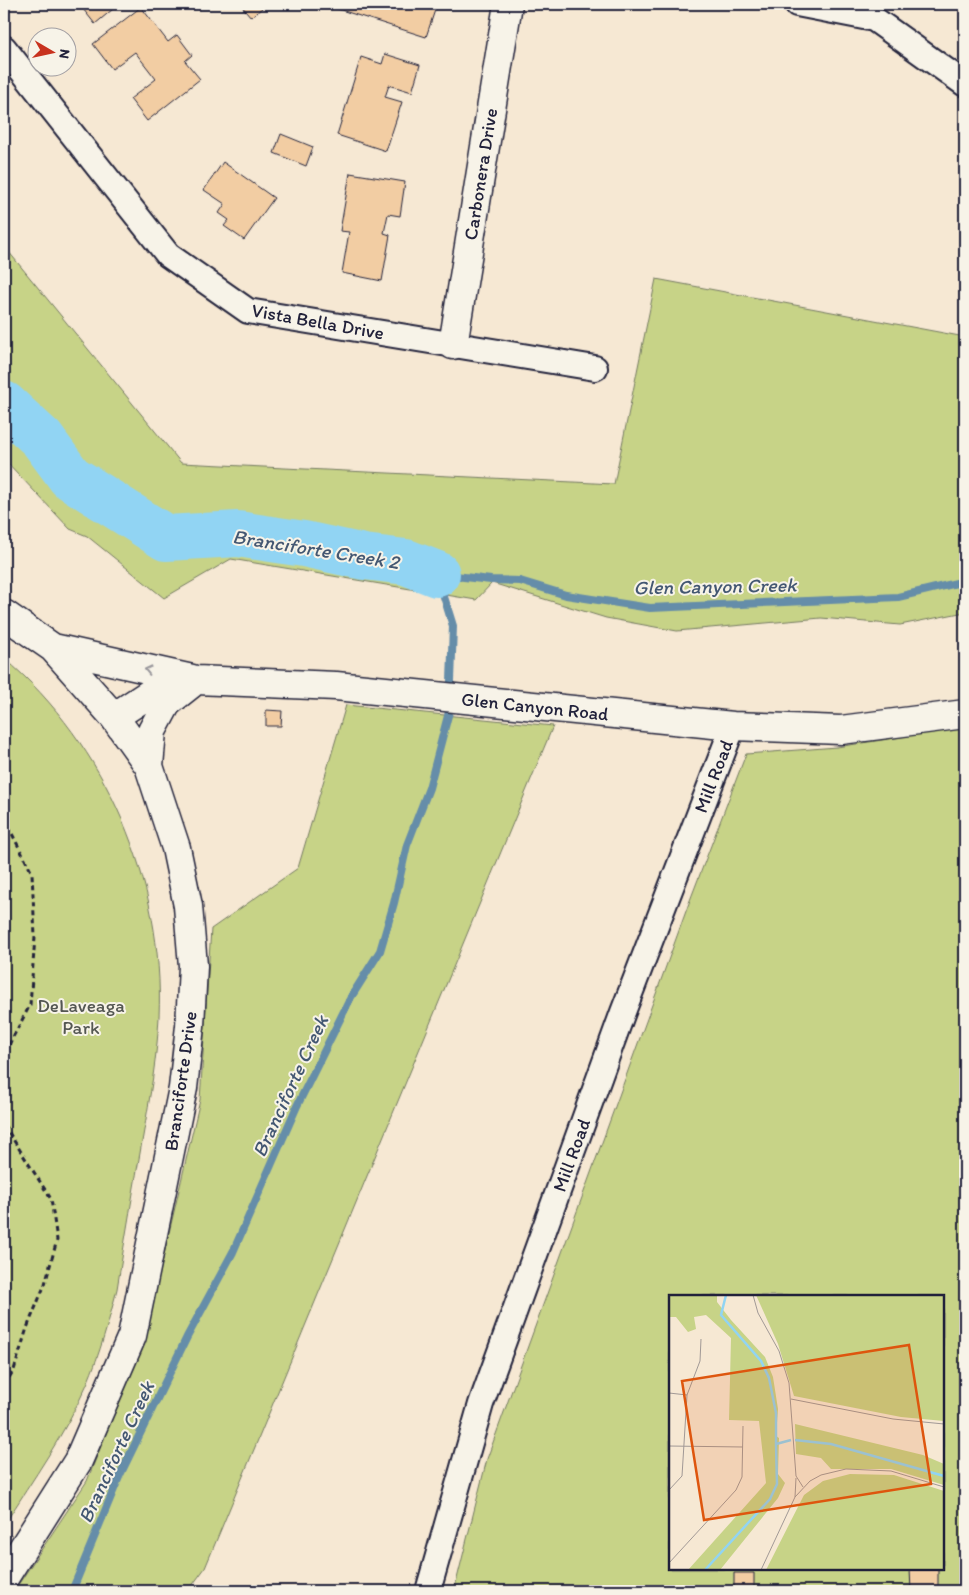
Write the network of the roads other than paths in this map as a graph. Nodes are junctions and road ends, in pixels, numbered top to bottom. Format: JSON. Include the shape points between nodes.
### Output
{"nodes":[{"id":1,"x":508,"y":4,"type":"edge"},
{"id":2,"x":797,"y":4,"type":"edge"},
{"id":3,"x":876,"y":11,"type":"edge"},
{"id":4,"x":4,"y":48,"type":"edge"},
{"id":5,"x":965,"y":84,"type":"edge"},
{"id":6,"x":453,"y":345,"type":"junction"},
{"id":7,"x":596,"y":368,"type":"dead end"},
{"id":8,"x":4,"y":614,"type":"edge"},
{"id":9,"x":53,"y":648,"type":"junction"},
{"id":10,"x":196,"y":680,"type":"junction"},
{"id":11,"x":965,"y":714,"type":"edge"},
{"id":12,"x":114,"y":717,"type":"junction"},
{"id":13,"x":733,"y":726,"type":"junction"},
{"id":14,"x":149,"y":766,"type":"junction"},
{"id":15,"x":4,"y":1578,"type":"edge"},
{"id":16,"x":428,"y":1591,"type":"edge"}],
"edges":[{"from":1,"to":6,"type":"street","name":"Carbonera Drive"},
{"from":2,"to":3,"type":"street"},
{"from":3,"to":5,"type":"street"},
{"from":4,"to":6,"type":"street","name":"Vista Bella Drive","via":[[168,255],[248,311]]},
{"from":6,"to":7,"type":"street","name":"Vista Bella Drive"},
{"from":8,"to":9,"type":"street","name":"Branciforte Drive"},
{"from":10,"to":9,"type":"street","one_way":true},
{"from":9,"to":12,"type":"street","name":"Branciforte Drive"},
{"from":10,"to":12,"type":"street","name":"Glen Canyon Road","via":[[152,692]]},
{"from":10,"to":13,"type":"street","name":"Glen Canyon Road","via":[[336,686]]},
{"from":10,"to":14,"type":"street","via":[[167,704],[152,731]]},
{"from":11,"to":13,"type":"street","name":"Glen Canyon Road","via":[[841,730]]},
{"from":12,"to":14,"type":"street","name":"Branciforte Drive"},
{"from":13,"to":16,"type":"street","name":"Mill Road","via":[[623,1012],[481,1404]]},
{"from":14,"to":15,"type":"street","name":"Branciforte Drive","via":[[176,848],[188,906],[193,966],[183,1088],[132,1336],[78,1461]]}]}
